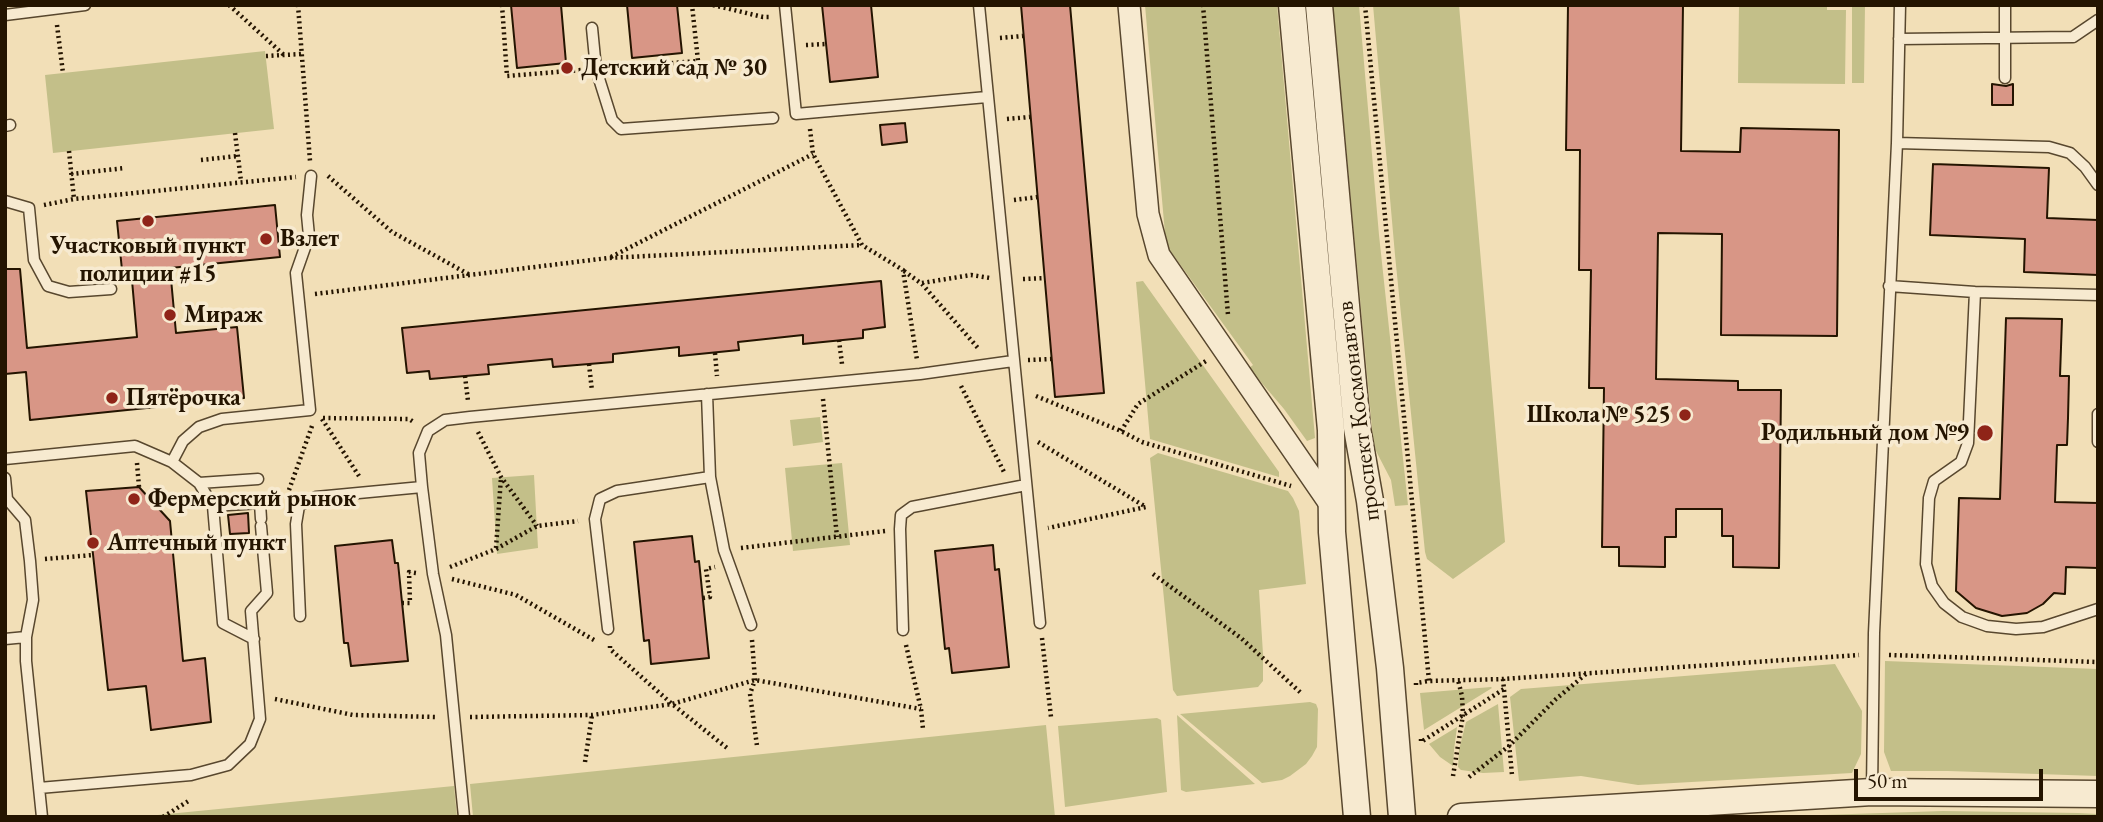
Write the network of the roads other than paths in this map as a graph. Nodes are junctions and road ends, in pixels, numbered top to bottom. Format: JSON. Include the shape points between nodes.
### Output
{"nodes":[{"id":1,"x":85,"y":5,"type":"edge"},
{"id":2,"x":785,"y":5,"type":"edge"},
{"id":3,"x":979,"y":5,"type":"edge"},
{"id":4,"x":1129,"y":5,"type":"edge"},
{"id":5,"x":1292,"y":5,"type":"edge"},
{"id":6,"x":1319,"y":5,"type":"edge"},
{"id":7,"x":1900,"y":5,"type":"edge"},
{"id":8,"x":2006,"y":5,"type":"edge"},
{"id":9,"x":5,"y":15,"type":"edge"},
{"id":10,"x":2098,"y":20,"type":"edge"},
{"id":11,"x":592,"y":28,"type":"dead end"},
{"id":12,"x":1899,"y":39,"type":"junction"},
{"id":13,"x":2005,"y":39,"type":"junction"},
{"id":14,"x":2005,"y":78,"type":"dead end"},
{"id":15,"x":987,"y":97,"type":"junction"},
{"id":16,"x":773,"y":118,"type":"dead end"},
{"id":17,"x":1897,"y":143,"type":"junction"},
{"id":18,"x":311,"y":176,"type":"road end"},
{"id":19,"x":2098,"y":186,"type":"edge"},
{"id":20,"x":5,"y":201,"type":"edge"},
{"id":21,"x":1889,"y":286,"type":"junction"},
{"id":22,"x":111,"y":289,"type":"dead end"},
{"id":23,"x":1975,"y":292,"type":"junction"},
{"id":24,"x":2098,"y":295,"type":"edge"},
{"id":25,"x":1013,"y":361,"type":"junction"},
{"id":26,"x":708,"y":394,"type":"junction"},
{"id":27,"x":2098,"y":414,"type":"edge"},
{"id":28,"x":2098,"y":442,"type":"edge"},
{"id":29,"x":5,"y":458,"type":"edge"},
{"id":30,"x":172,"y":462,"type":"junction"},
{"id":31,"x":710,"y":477,"type":"junction"},
{"id":32,"x":5,"y":478,"type":"edge"},
{"id":33,"x":258,"y":479,"type":"dead end"},
{"id":34,"x":199,"y":483,"type":"junction"},
{"id":35,"x":1026,"y":485,"type":"junction"},
{"id":36,"x":422,"y":487,"type":"junction"},
{"id":37,"x":1330,"y":503,"type":"junction"},
{"id":38,"x":213,"y":506,"type":"junction"},
{"id":39,"x":2098,"y":609,"type":"edge"},
{"id":40,"x":300,"y":616,"type":"dead end"},
{"id":41,"x":1040,"y":623,"type":"road end"},
{"id":42,"x":751,"y":625,"type":"road end"},
{"id":43,"x":608,"y":629,"type":"road end"},
{"id":44,"x":903,"y":630,"type":"road end"},
{"id":45,"x":26,"y":637,"type":"junction"},
{"id":46,"x":5,"y":639,"type":"edge"},
{"id":47,"x":254,"y":639,"type":"junction"},
{"id":48,"x":39,"y":788,"type":"junction"},
{"id":49,"x":1872,"y":792,"type":"junction"},
{"id":50,"x":2098,"y":794,"type":"edge"},
{"id":51,"x":43,"y":817,"type":"edge"},
{"id":52,"x":464,"y":817,"type":"edge"},
{"id":53,"x":1357,"y":817,"type":"edge"},
{"id":54,"x":1402,"y":817,"type":"edge"},
{"id":55,"x":1461,"y":817,"type":"edge"}],
"edges":[{"from":1,"to":9,"type":"lane"},
{"from":2,"to":15,"type":"lane","via":[[796,114]]},
{"from":3,"to":15,"type":"lane"},
{"from":4,"to":37,"type":"street","via":[[1148,214],[1159,255]]},
{"from":5,"to":37,"type":"street","name":"проспект Космонавтов","via":[[1331,430]]},
{"from":6,"to":54,"type":"street","name":"проспект Космонавтов","via":[[1357,428],[1390,668]]},
{"from":7,"to":12,"type":"lane"},
{"from":8,"to":13,"type":"lane"},
{"from":10,"to":13,"type":"lane","via":[[2073,37]]},
{"from":11,"to":16,"type":"lane","via":[[596,69],[612,120],[621,130]]},
{"from":12,"to":13,"type":"lane"},
{"from":12,"to":17,"type":"lane"},
{"from":13,"to":14,"type":"lane"},
{"from":15,"to":25,"type":"lane"},
{"from":17,"to":19,"type":"lane","via":[[2049,147],[2070,153]]},
{"from":17,"to":21,"type":"lane"},
{"from":18,"to":30,"type":"lane","via":[[309,236],[296,273],[310,410],[222,419],[199,427],[183,441]]},
{"from":20,"to":22,"type":"lane","via":[[29,208],[34,260],[48,286],[69,292]]},
{"from":21,"to":23,"type":"lane"},
{"from":21,"to":49,"type":"lane"},
{"from":23,"to":24,"type":"lane"},
{"from":23,"to":39,"type":"lane","via":[[1968,443],[1961,462],[1934,481],[1929,498],[1926,564],[1932,586],[1962,617],[1987,626],[2043,627]]},
{"from":25,"to":26,"type":"lane"},
{"from":25,"to":35,"type":"lane"},
{"from":26,"to":31,"type":"lane"},
{"from":26,"to":36,"type":"lane","via":[[445,420],[428,431],[419,453]]},
{"from":27,"to":28,"type":"lane"},
{"from":29,"to":30,"type":"lane","via":[[135,446]]},
{"from":30,"to":34,"type":"lane"},
{"from":31,"to":42,"type":"lane","via":[[724,550]]},
{"from":31,"to":43,"type":"lane","via":[[617,491],[600,499],[595,519]]},
{"from":32,"to":45,"type":"lane","via":[[7,499],[25,520],[33,600]]},
{"from":33,"to":34,"type":"lane"},
{"from":34,"to":38,"type":"lane"},
{"from":35,"to":41,"type":"lane"},
{"from":35,"to":44,"type":"lane","via":[[912,507],[901,515]]},
{"from":36,"to":40,"type":"lane","via":[[316,497],[299,506]]},
{"from":36,"to":52,"type":"lane","via":[[446,635]]},
{"from":37,"to":53,"type":"street","name":"проспект Космонавтов"},
{"from":38,"to":47,"type":"lane","via":[[223,623]]},
{"from":38,"to":47,"type":"lane","via":[[260,503],[267,593],[251,611]]},
{"from":45,"to":46,"type":"lane"},
{"from":45,"to":48,"type":"lane"},
{"from":47,"to":48,"type":"lane","via":[[260,719],[250,744],[228,765],[191,775]]},
{"from":48,"to":51,"type":"lane"},
{"from":49,"to":50,"type":"street"},
{"from":49,"to":55,"type":"street"}]}
